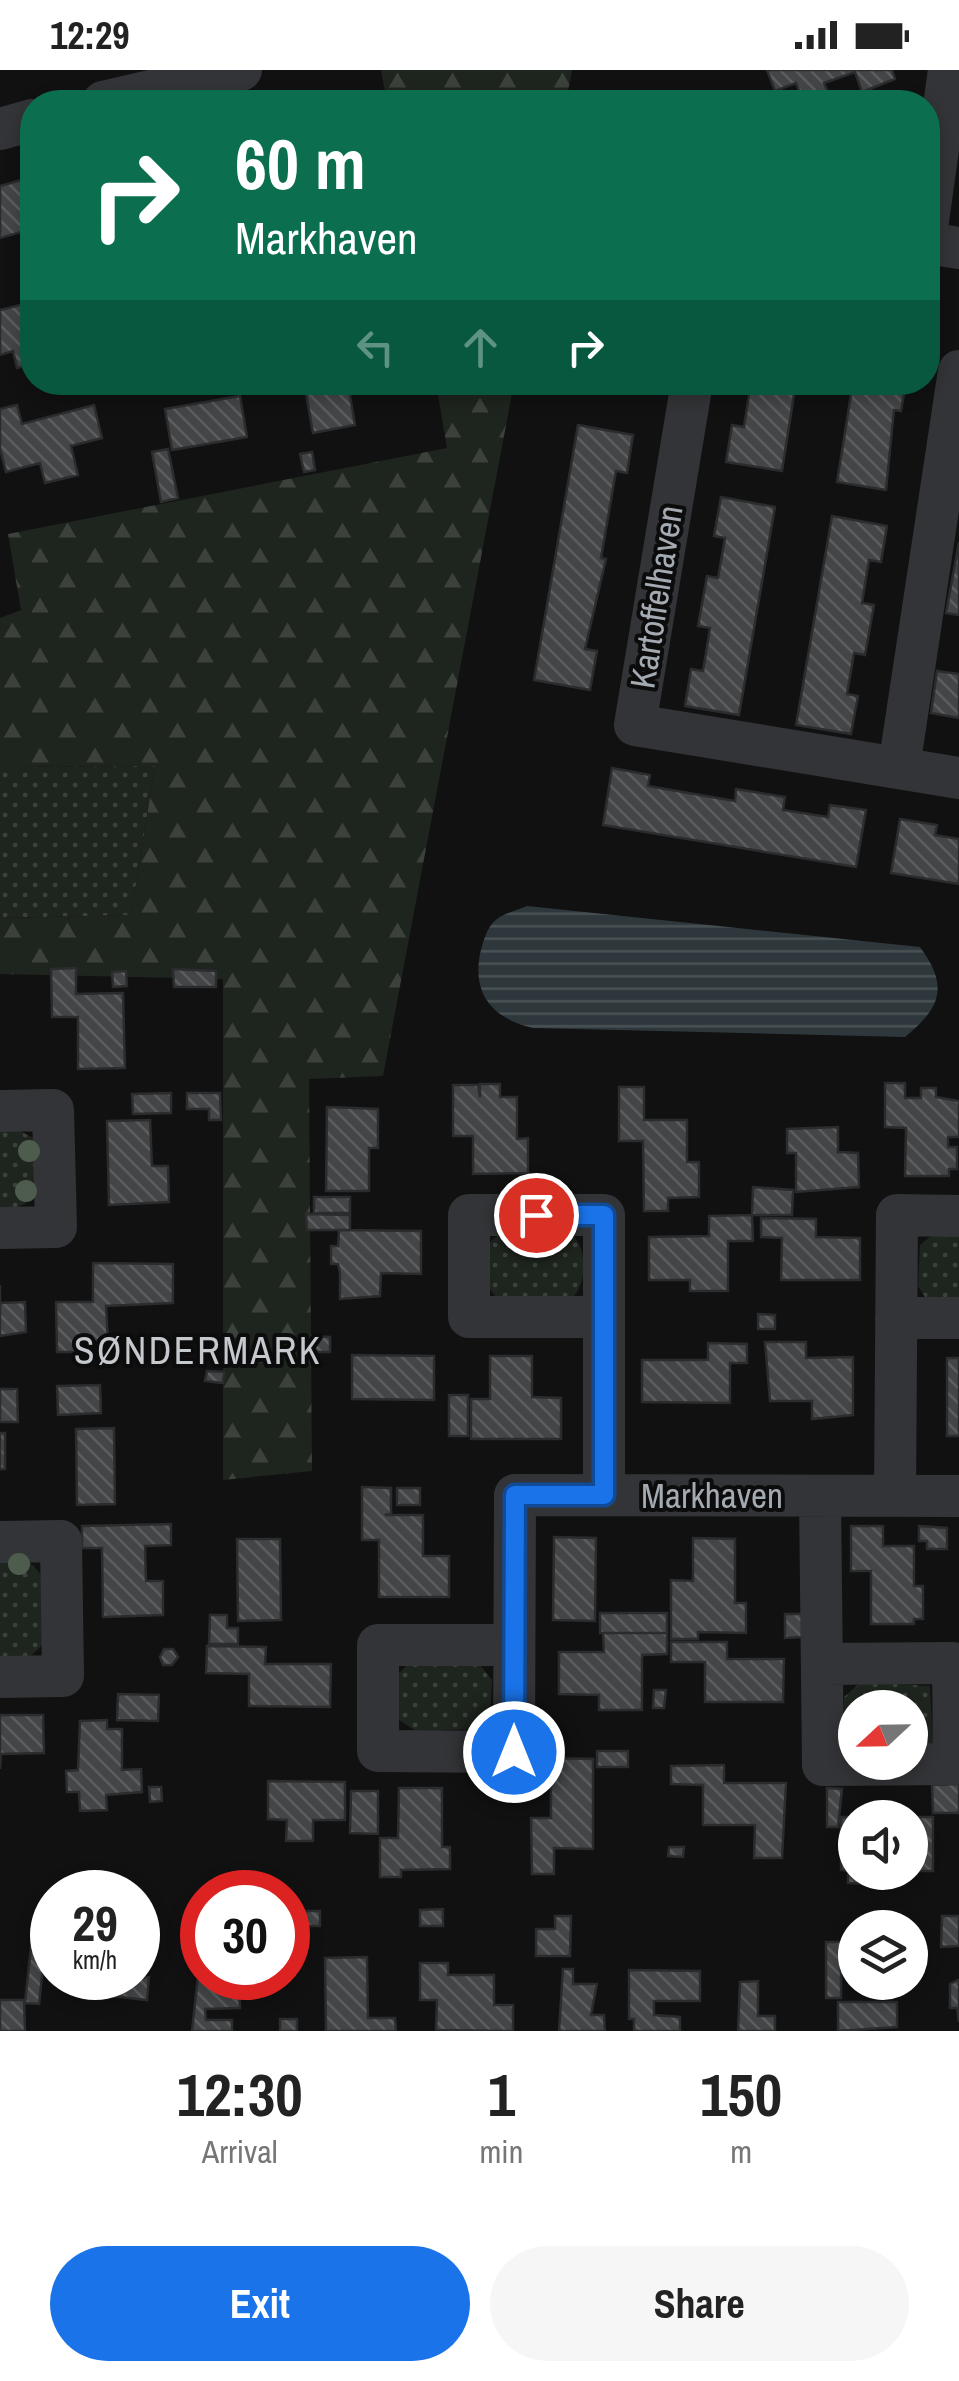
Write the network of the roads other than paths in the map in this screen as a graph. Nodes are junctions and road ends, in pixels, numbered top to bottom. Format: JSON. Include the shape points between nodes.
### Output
{"nodes":[{"id":1,"x":241,"y":70,"type":"edge"},
{"id":2,"x":949,"y":70,"type":"edge"},
{"id":3,"x":155,"y":90,"type":"edge"},
{"id":4,"x":948,"y":169,"type":"edge"},
{"id":5,"x":959,"y":371,"type":"edge"},
{"id":6,"x":690,"y":395,"type":"edge"},
{"id":7,"x":952,"y":459,"type":"edge"},
{"id":8,"x":899,"y":767,"type":"junction"},
{"id":9,"x":959,"y":778,"type":"edge"},
{"id":10,"x":0,"y":1111,"type":"edge"},
{"id":11,"x":959,"y":1216,"type":"edge"},
{"id":12,"x":0,"y":1228,"type":"edge"},
{"id":13,"x":604,"y":1317,"type":"dead end"},
{"id":14,"x":896,"y":1318,"type":"junction"},
{"id":15,"x":959,"y":1318,"type":"edge"},
{"id":16,"x":604,"y":1495,"type":"junction"},
{"id":17,"x":820,"y":1496,"type":"junction"},
{"id":18,"x":896,"y":1496,"type":"junction"},
{"id":19,"x":959,"y":1496,"type":"edge"},
{"id":20,"x":0,"y":1542,"type":"edge"},
{"id":21,"x":514,"y":1646,"type":"dead end"},
{"id":22,"x":822,"y":1664,"type":"dead end"},
{"id":23,"x":0,"y":1677,"type":"edge"}],
"edges":[{"from":1,"to":3,"type":"street"},
{"from":2,"to":4,"type":"street"},
{"from":5,"to":7,"type":"street"},
{"from":6,"to":8,"type":"street","name":"Kartoffelhaven","via":[[634,724]]},
{"from":7,"to":8,"type":"street"},
{"from":8,"to":9,"type":"street","name":"Kartoffelhaven"},
{"from":10,"to":12,"type":"street","via":[[54,1110],[56,1227]]},
{"from":11,"to":14,"type":"street","via":[[897,1215]]},
{"from":13,"to":16,"type":"street","name":"Markhaven"},
{"from":14,"to":15,"type":"street"},
{"from":14,"to":18,"type":"street"},
{"from":16,"to":17,"type":"street","name":"Markhaven"},
{"from":16,"to":21,"type":"street","name":"Markhaven","via":[[515,1495]]},
{"from":17,"to":18,"type":"street","name":"Markhaven"},
{"from":17,"to":22,"type":"street","name":"Markhaven"},
{"from":18,"to":19,"type":"street","name":"Markhaven"},
{"from":20,"to":23,"type":"street","via":[[61,1541],[63,1676]]}]}
